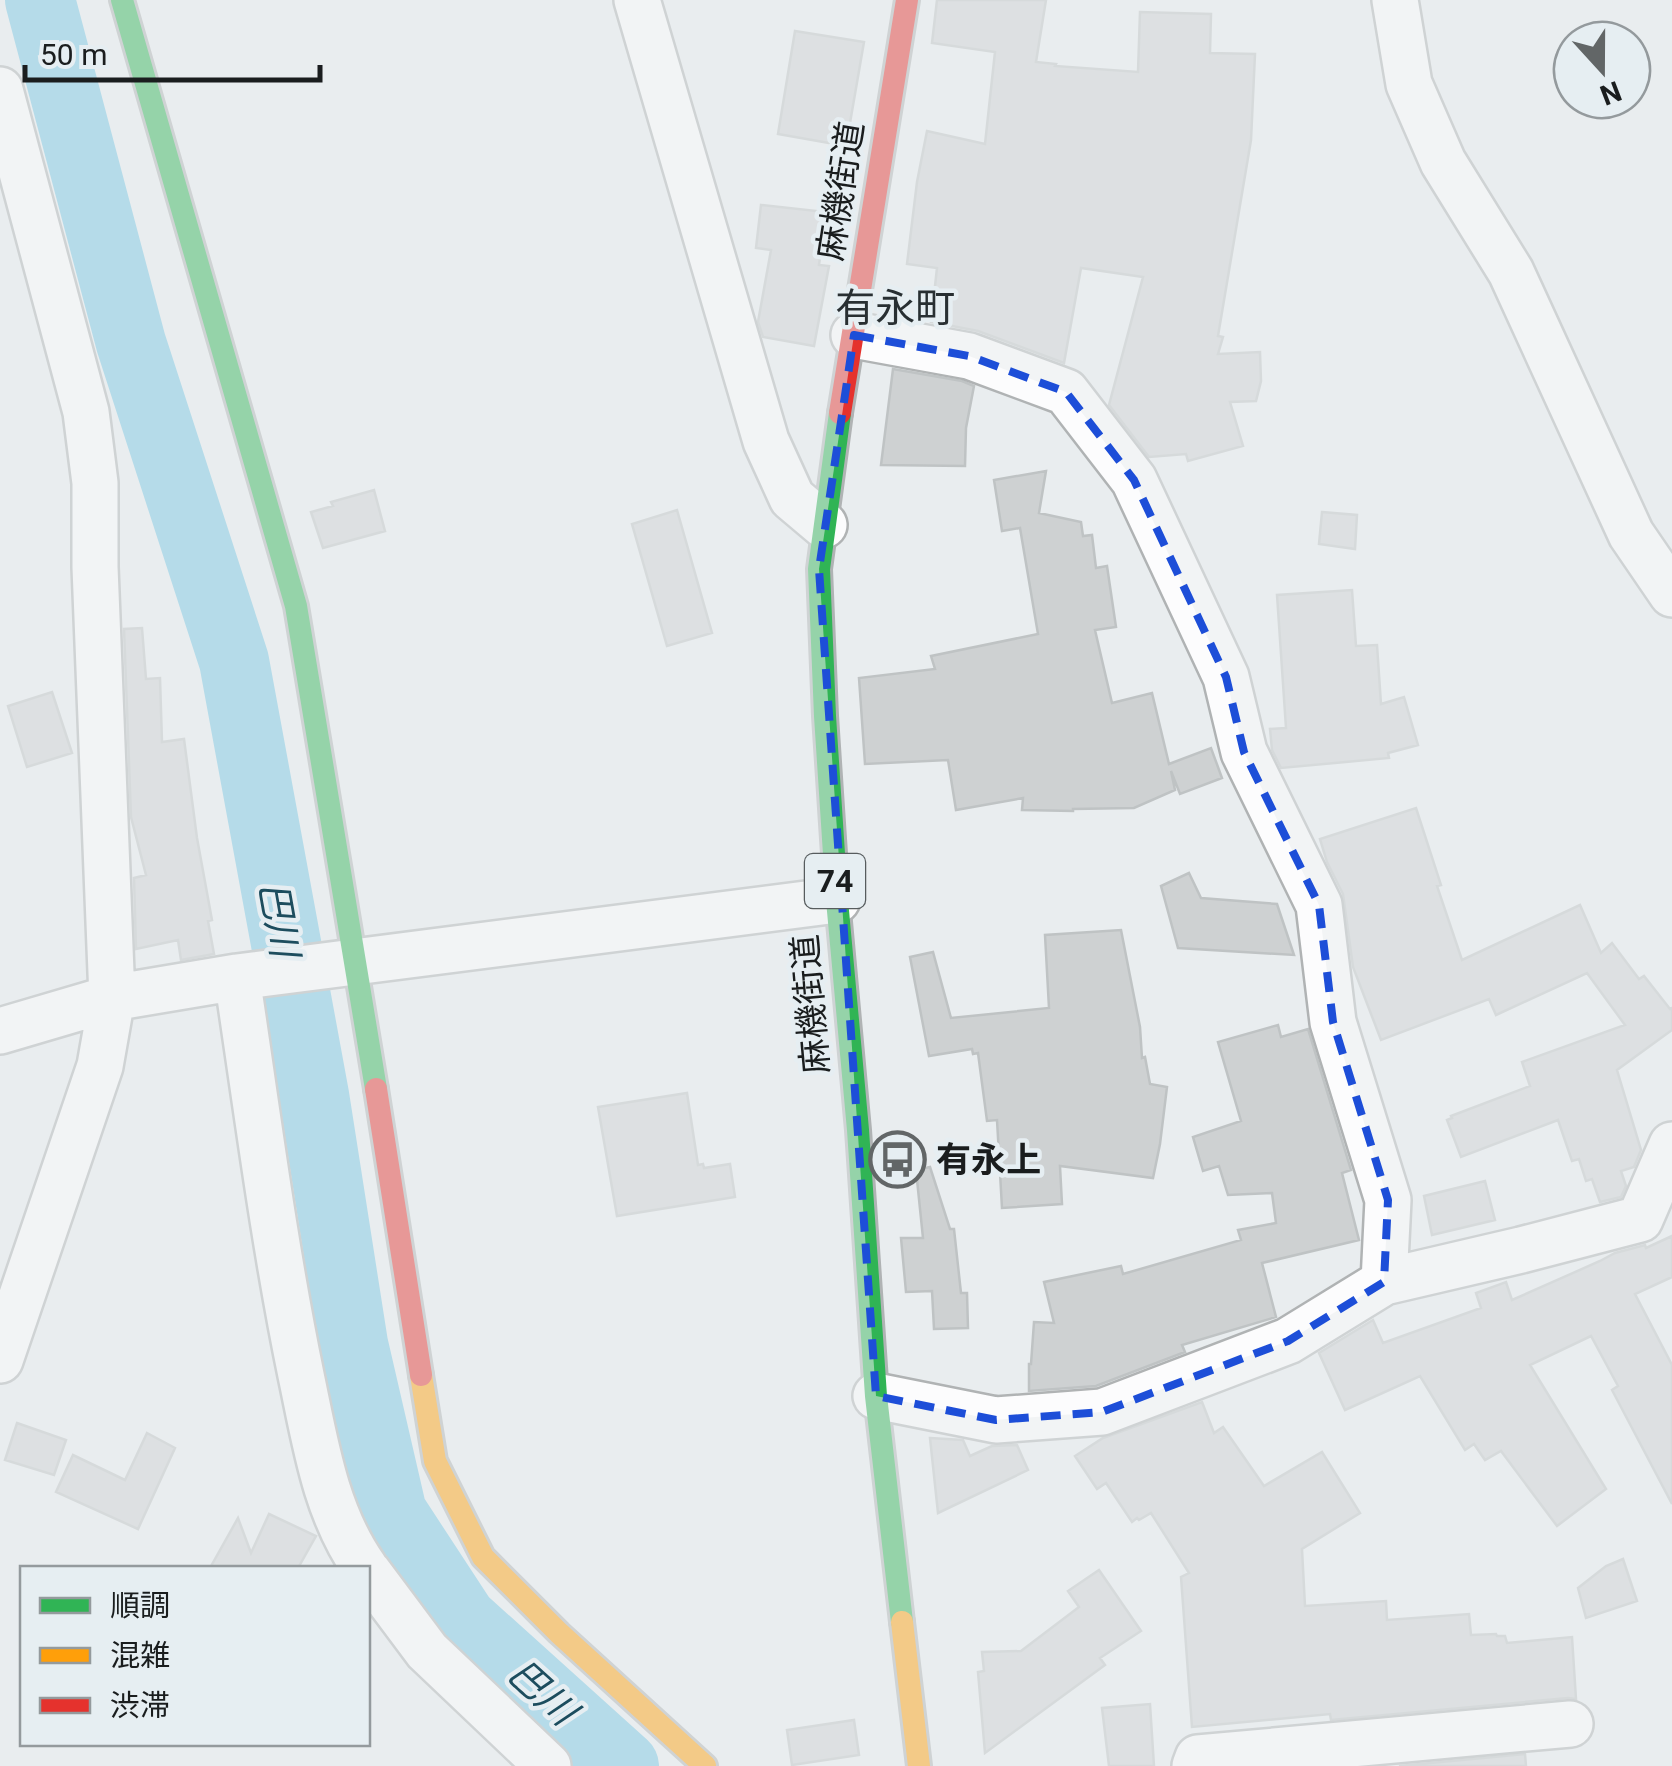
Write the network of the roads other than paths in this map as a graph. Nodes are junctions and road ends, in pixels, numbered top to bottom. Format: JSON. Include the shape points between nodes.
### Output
{"nodes":[{"id":1,"x":122,"y":0,"type":"edge"},
{"id":2,"x":637,"y":0,"type":"edge"},
{"id":3,"x":908,"y":0,"type":"edge"},
{"id":4,"x":1396,"y":0,"type":"edge"},
{"id":5,"x":0,"y":90,"type":"edge"},
{"id":6,"x":854,"y":335,"type":"junction"},
{"id":7,"x":824,"y":525,"type":"junction"},
{"id":8,"x":1672,"y":594,"type":"edge"},
{"id":9,"x":837,"y":900,"type":"junction"},
{"id":10,"x":356,"y":964,"type":"junction"},
{"id":11,"x":237,"y":977,"type":"junction"},
{"id":12,"x":112,"y":998,"type":"junction"},
{"id":13,"x":0,"y":1031,"type":"edge"},
{"id":14,"x":1672,"y":1145,"type":"edge"},
{"id":15,"x":1384,"y":1282,"type":"junction"},
{"id":16,"x":0,"y":1360,"type":"edge"},
{"id":17,"x":876,"y":1396,"type":"junction"},
{"id":18,"x":364,"y":1566,"type":"edge"},
{"id":19,"x":370,"y":1575,"type":"edge"},
{"id":20,"x":1570,"y":1724,"type":"dead end"},
{"id":21,"x":548,"y":1766,"type":"edge"},
{"id":22,"x":705,"y":1766,"type":"edge"},
{"id":23,"x":919,"y":1766,"type":"edge"},
{"id":24,"x":1195,"y":1766,"type":"edge"}],
"edges":[{"from":1,"to":10,"type":"street","via":[[296,606]]},
{"from":2,"to":7,"type":"street","via":[[766,441],[792,498]]},
{"from":3,"to":6,"type":"street","name":"麻機街道","number":"74"},
{"from":4,"to":8,"type":"street","via":[[1409,84],[1443,162],[1511,272],[1631,534]]},
{"from":5,"to":12,"type":"street","via":[[86,412],[95,483]]},
{"from":6,"to":7,"type":"street","name":"麻機街道","number":"74"},
{"from":6,"to":15,"type":"street","via":[[968,356],[1066,392],[1134,480],[1226,676],[1244,752],[1319,905],[1333,1022],[1388,1200]]},
{"from":7,"to":9,"type":"street","name":"麻機街道","number":"74","via":[[819,569]]},
{"from":9,"to":10,"type":"street"},
{"from":9,"to":17,"type":"street","name":"麻機街道","number":"74"},
{"from":10,"to":11,"type":"street"},
{"from":10,"to":22,"type":"street","via":[[435,1461],[484,1557]]},
{"from":11,"to":12,"type":"street"},
{"from":11,"to":18,"type":"street","via":[[287,1308],[313,1432],[336,1516]]},
{"from":12,"to":13,"type":"street"},
{"from":12,"to":16,"type":"street","via":[[100,1066]]},
{"from":14,"to":15,"type":"street","via":[[1640,1219]]},
{"from":15,"to":17,"type":"street","via":[[1288,1341],[1102,1412],[996,1420]]},
{"from":17,"to":23,"type":"street","name":"麻機街道","number":"74"},
{"from":19,"to":21,"type":"street","via":[[427,1651]]},
{"from":20,"to":24,"type":"street","via":[[1198,1758]]}]}
